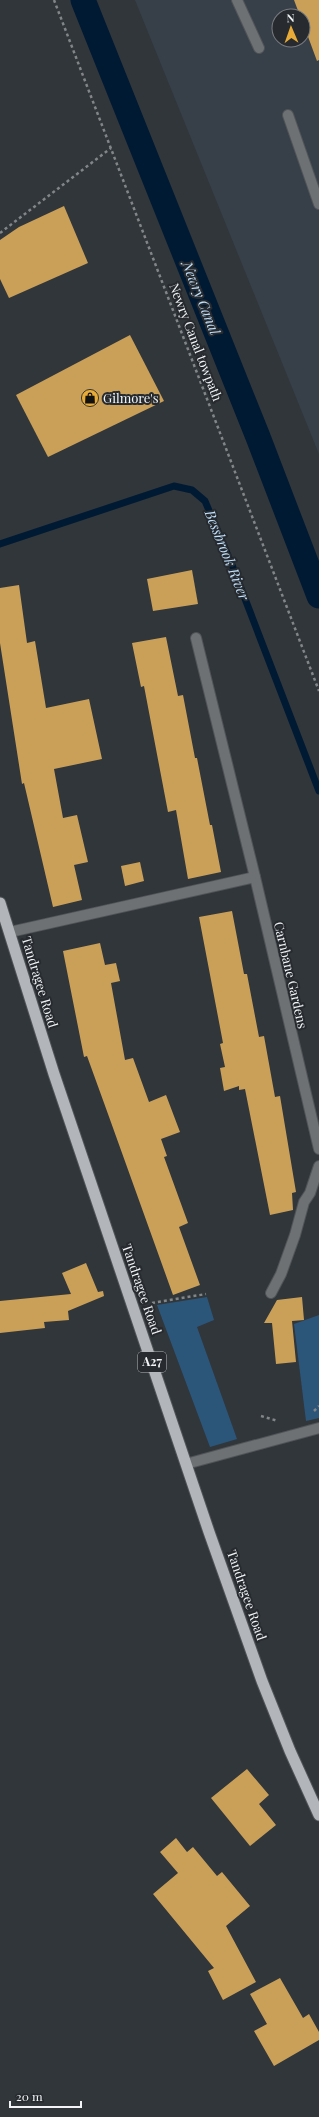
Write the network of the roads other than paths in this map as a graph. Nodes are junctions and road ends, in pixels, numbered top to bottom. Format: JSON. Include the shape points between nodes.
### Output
{"nodes":[{"id":1,"x":237,"y":0,"type":"edge"},
{"id":2,"x":259,"y":48,"type":"dead end"},
{"id":3,"x":288,"y":115,"type":"dead end"},
{"id":4,"x":319,"y":204,"type":"edge"},
{"id":5,"x":196,"y":638,"type":"dead end"},
{"id":6,"x":255,"y":877,"type":"junction"},
{"id":7,"x":0,"y":903,"type":"edge"},
{"id":8,"x":10,"y":932,"type":"junction"},
{"id":9,"x":319,"y":1149,"type":"edge"},
{"id":10,"x":319,"y":1166,"type":"edge"},
{"id":11,"x":271,"y":1293,"type":"dead end"},
{"id":12,"x":319,"y":1428,"type":"edge"},
{"id":13,"x":186,"y":1464,"type":"junction"},
{"id":14,"x":319,"y":1815,"type":"edge"}],
"edges":[{"from":1,"to":2,"type":"street"},
{"from":3,"to":4,"type":"street"},
{"from":5,"to":6,"type":"street","name":"Carnbane Gardens"},
{"from":6,"to":8,"type":"street"},
{"from":6,"to":9,"type":"street","name":"Carnbane Gardens"},
{"from":7,"to":8,"type":"highway","name":"Tandragee Road","number":"A27"},
{"from":8,"to":13,"type":"highway","name":"Tandragee Road","number":"A27","via":[[54,1074]]},
{"from":10,"to":11,"type":"street"},
{"from":12,"to":13,"type":"street"},
{"from":13,"to":14,"type":"highway","name":"Tandragee Road","number":"A27","via":[[262,1681],[290,1752]]}]}
